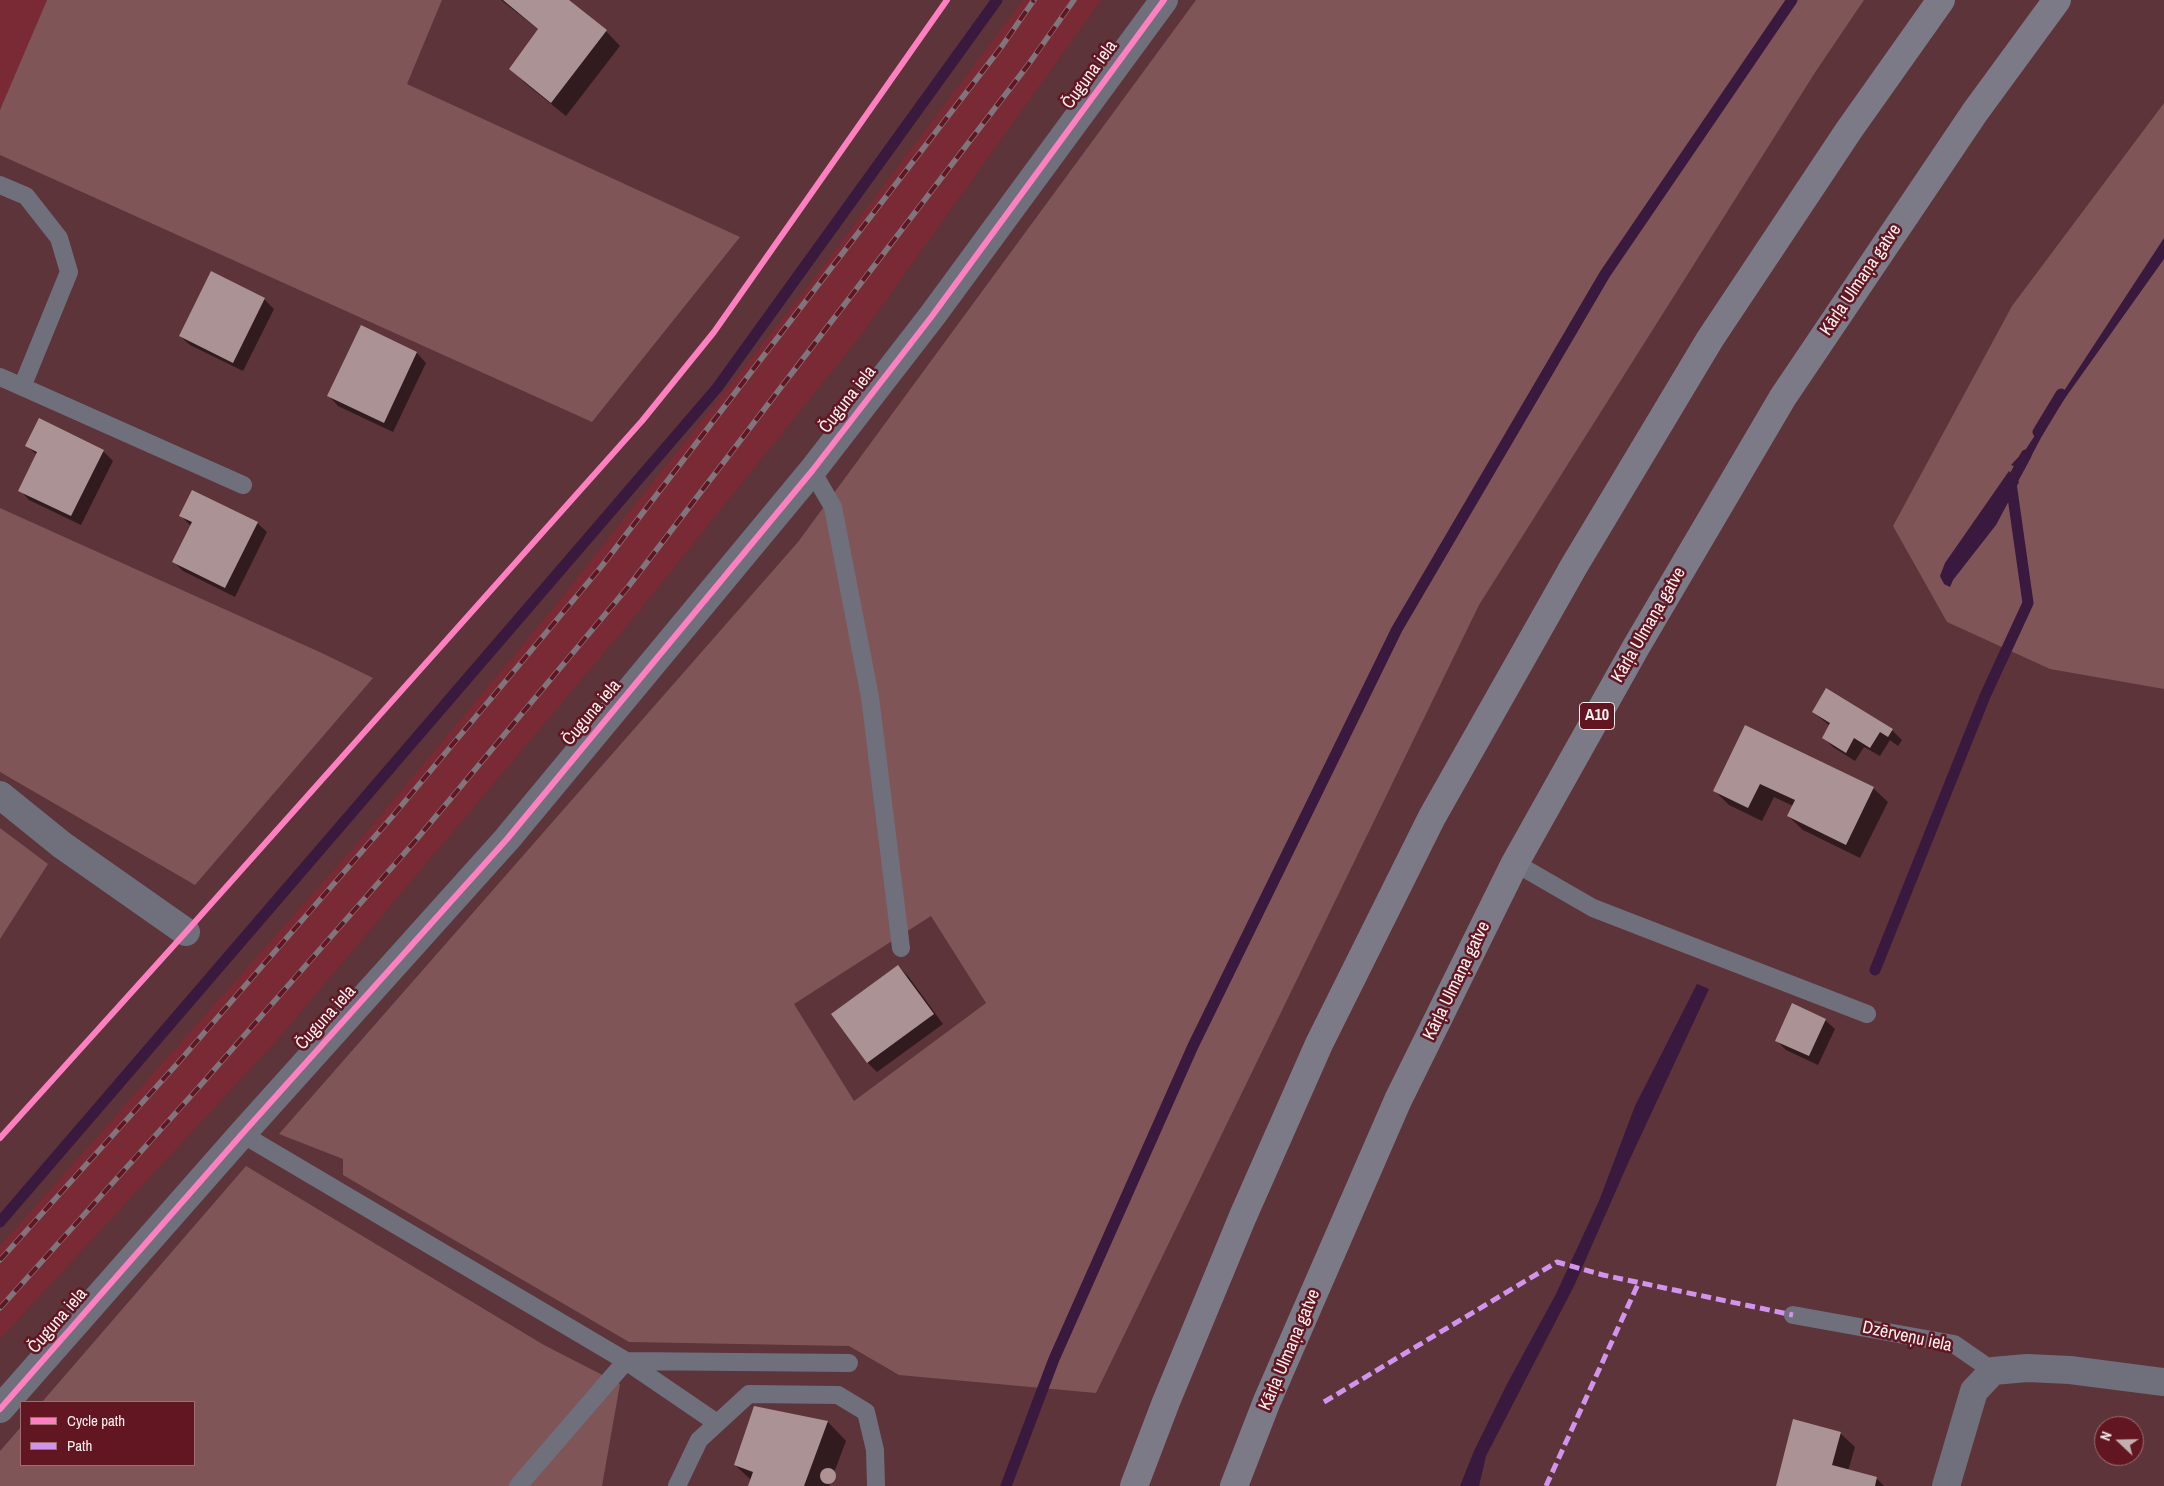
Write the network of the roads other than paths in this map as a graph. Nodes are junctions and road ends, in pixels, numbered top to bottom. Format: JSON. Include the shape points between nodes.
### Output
{"nodes":[{"id":1,"x":1164,"y":0,"type":"edge"},
{"id":2,"x":1941,"y":0,"type":"edge"},
{"id":3,"x":2058,"y":0,"type":"edge"},
{"id":4,"x":0,"y":184,"type":"edge"},
{"id":5,"x":0,"y":377,"type":"edge"},
{"id":6,"x":22,"y":387,"type":"junction"},
{"id":7,"x":812,"y":471,"type":"junction"},
{"id":8,"x":243,"y":485,"type":"dead end"},
{"id":9,"x":0,"y":795,"type":"edge"},
{"id":10,"x":1515,"y":863,"type":"junction"},
{"id":11,"x":186,"y":932,"type":"dead end"},
{"id":12,"x":901,"y":948,"type":"dead end"},
{"id":13,"x":1867,"y":1014,"type":"dead end"},
{"id":14,"x":242,"y":1134,"type":"junction"},
{"id":15,"x":1793,"y":1315,"type":"dead end"},
{"id":16,"x":626,"y":1361,"type":"junction"},
{"id":17,"x":849,"y":1363,"type":"dead end"},
{"id":18,"x":1993,"y":1370,"type":"junction"},
{"id":19,"x":2164,"y":1382,"type":"edge"},
{"id":20,"x":0,"y":1410,"type":"edge"},
{"id":21,"x":717,"y":1423,"type":"junction"},
{"id":22,"x":518,"y":1486,"type":"edge"},
{"id":23,"x":678,"y":1486,"type":"edge"},
{"id":24,"x":876,"y":1486,"type":"edge"},
{"id":25,"x":1134,"y":1486,"type":"edge"},
{"id":26,"x":1234,"y":1486,"type":"edge"},
{"id":27,"x":1946,"y":1486,"type":"edge"}],
"edges":[{"from":1,"to":7,"type":"street","name":"Čuguna iela","via":[[932,316]]},
{"from":2,"to":25,"type":"highway","via":[[1849,130],[1710,339],[1574,566],[1432,817],[1319,1044],[1239,1225]]},
{"from":3,"to":10,"type":"highway","name":"Kārļa Ulmaņa gatve","number":"A10","via":[[1975,112],[1782,397]]},
{"from":4,"to":6,"type":"lane","via":[[26,196],[59,238],[68,272]]},
{"from":5,"to":6,"type":"lane"},
{"from":6,"to":8,"type":"lane"},
{"from":7,"to":12,"type":"lane","via":[[833,508],[870,697]]},
{"from":7,"to":14,"type":"street","name":"Čuguna iela","via":[[507,839]]},
{"from":9,"to":11,"type":"street","via":[[62,846]]},
{"from":10,"to":13,"type":"lane","via":[[1593,908]]},
{"from":10,"to":26,"type":"highway","name":"Kārļa Ulmaņa gatve","number":"A10","via":[[1398,1100],[1267,1401]]},
{"from":14,"to":16,"type":"lane"},
{"from":14,"to":20,"type":"street","name":"Čuguna iela"},
{"from":15,"to":18,"type":"lane","name":"Dzērveņu iela","via":[[1954,1344]]},
{"from":16,"to":17,"type":"lane"},
{"from":16,"to":21,"type":"lane"},
{"from":16,"to":22,"type":"lane"},
{"from":18,"to":19,"type":"street","via":[[2070,1370]]},
{"from":18,"to":27,"type":"street","via":[[1974,1391]]},
{"from":21,"to":23,"type":"lane","via":[[699,1440]]},
{"from":21,"to":24,"type":"lane","via":[[750,1394],[838,1396],[866,1412],[875,1450]]}]}
